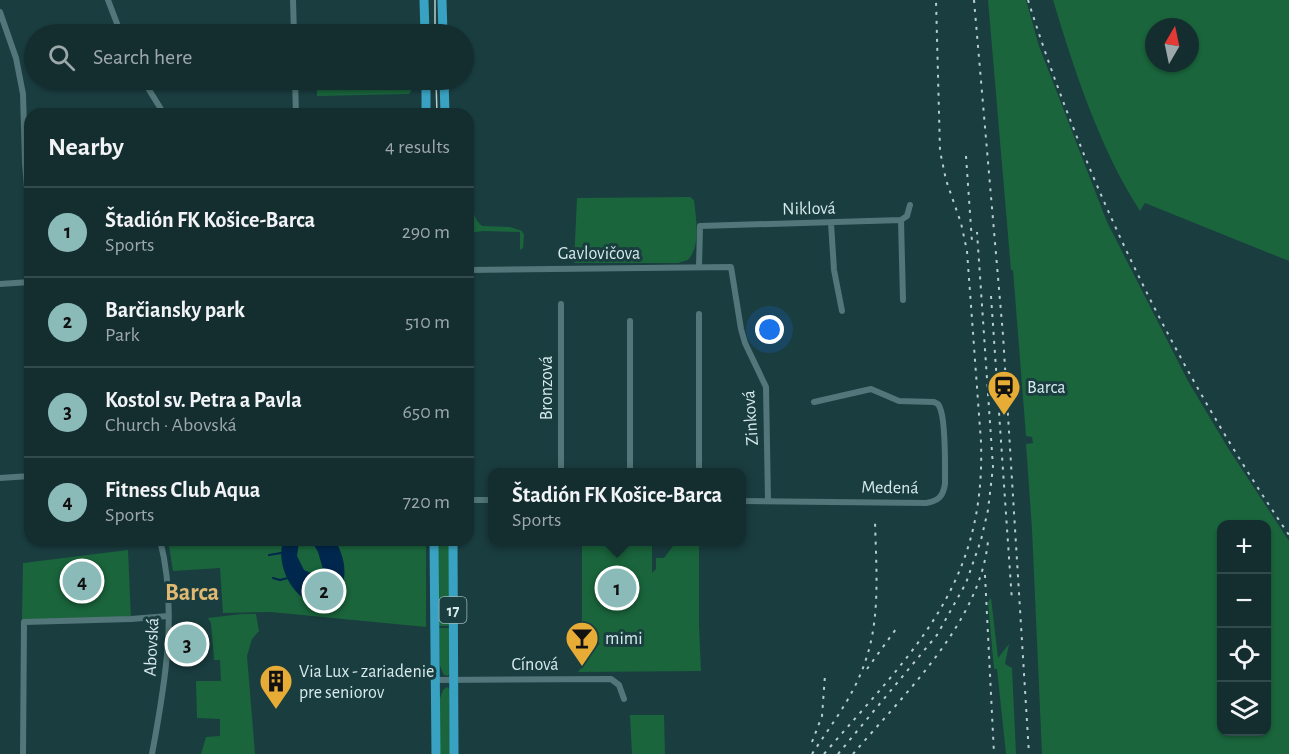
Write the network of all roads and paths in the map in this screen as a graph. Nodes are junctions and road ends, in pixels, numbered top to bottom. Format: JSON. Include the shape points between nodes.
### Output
{"nodes":[{"id":1,"x":108,"y":0,"type":"edge"},
{"id":2,"x":293,"y":0,"type":"edge"},
{"id":3,"x":424,"y":0,"type":"edge"},
{"id":4,"x":442,"y":0,"type":"edge"},
{"id":5,"x":0,"y":12,"type":"edge"},
{"id":6,"x":117,"y":24,"type":"edge"},
{"id":7,"x":294,"y":24,"type":"edge"},
{"id":8,"x":425,"y":24,"type":"edge"},
{"id":9,"x":443,"y":24,"type":"edge"},
{"id":10,"x":149,"y":90,"type":"edge"},
{"id":11,"x":295,"y":90,"type":"edge"},
{"id":12,"x":426,"y":90,"type":"edge"},
{"id":13,"x":444,"y":90,"type":"edge"},
{"id":14,"x":160,"y":108,"type":"edge"},
{"id":15,"x":296,"y":108,"type":"edge"},
{"id":16,"x":426,"y":108,"type":"edge"},
{"id":17,"x":444,"y":108,"type":"edge"},
{"id":18,"x":24,"y":133,"type":"edge"},
{"id":19,"x":910,"y":205,"type":"dead end"},
{"id":20,"x":901,"y":220,"type":"junction"},
{"id":21,"x":831,"y":223,"type":"junction"},
{"id":22,"x":699,"y":267,"type":"junction"},
{"id":23,"x":731,"y":267,"type":"joint"},
{"id":24,"x":474,"y":268,"type":"edge"},
{"id":25,"x":482,"y":269,"type":"junction"},
{"id":26,"x":474,"y":272,"type":"edge"},
{"id":27,"x":24,"y":282,"type":"edge"},
{"id":28,"x":0,"y":284,"type":"edge"},
{"id":29,"x":903,"y":300,"type":"dead end"},
{"id":30,"x":561,"y":304,"type":"dead end"},
{"id":31,"x":842,"y":311,"type":"dead end"},
{"id":32,"x":699,"y":314,"type":"dead end"},
{"id":33,"x":630,"y":321,"type":"dead end"},
{"id":34,"x":814,"y":402,"type":"dead end"},
{"id":35,"x":561,"y":468,"type":"edge"},
{"id":36,"x":630,"y":468,"type":"edge"},
{"id":37,"x":699,"y":468,"type":"edge"},
{"id":38,"x":24,"y":476,"type":"edge"},
{"id":39,"x":0,"y":478,"type":"edge"},
{"id":40,"x":746,"y":501,"type":"edge"},
{"id":41,"x":768,"y":501,"type":"junction"},
{"id":42,"x":161,"y":546,"type":"edge"},
{"id":43,"x":434,"y":546,"type":"edge"},
{"id":44,"x":453,"y":546,"type":"edge"},
{"id":45,"x":168,"y":616,"type":"junction"},
{"id":46,"x":435,"y":680,"type":"junction"},
{"id":47,"x":453,"y":680,"type":"junction"},
{"id":48,"x":624,"y":699,"type":"dead end"},
{"id":49,"x":24,"y":754,"type":"edge"},
{"id":50,"x":152,"y":754,"type":"edge"},
{"id":51,"x":436,"y":754,"type":"edge"},
{"id":52,"x":454,"y":754,"type":"edge"}],
"edges":[{"from":1,"to":6,"type":"street"},
{"from":2,"to":7,"type":"street"},
{"from":3,"to":8,"type":"main road"},
{"from":4,"to":9,"type":"main road"},
{"from":5,"to":18,"type":"street","via":[[16,58],[23,94]]},
{"from":10,"to":14,"type":"street"},
{"from":11,"to":15,"type":"street"},
{"from":12,"to":16,"type":"main road"},
{"from":13,"to":17,"type":"main road"},
{"from":19,"to":20,"type":"street","via":[[907,216]]},
{"from":20,"to":21,"type":"street","name":"Niklová"},
{"from":20,"to":29,"type":"street"},
{"from":21,"to":22,"type":"street","name":"Niklová","via":[[700,226]]},
{"from":21,"to":31,"type":"street"},
{"from":22,"to":23,"type":"street","name":"Gavlovičova"},
{"from":22,"to":25,"type":"street","name":"Gavlovičova"},
{"from":23,"to":41,"type":"street","name":"Zinková","via":[[745,343],[766,387]]},
{"from":24,"to":25,"type":"street","name":"Gavlovičova"},
{"from":25,"to":26,"type":"street"},
{"from":27,"to":28,"type":"street"},
{"from":30,"to":35,"type":"street","name":"Bronzová"},
{"from":32,"to":37,"type":"street"},
{"from":33,"to":36,"type":"street"},
{"from":34,"to":41,"type":"street","name":"Medená","via":[[870,388],[899,402],[938,404],[944,492],[934,502]]},
{"from":38,"to":39,"type":"street"},
{"from":40,"to":41,"type":"street","name":"Medená"},
{"from":42,"to":45,"type":"street","name":"Abovská"},
{"from":43,"to":46,"type":"main road","number":"17"},
{"from":44,"to":47,"type":"main road","number":"17"},
{"from":45,"to":49,"type":"street","via":[[24,622]]},
{"from":45,"to":50,"type":"street","name":"Abovská","via":[[164,688]]},
{"from":46,"to":47,"type":"street","name":"Cínová"},
{"from":46,"to":51,"type":"main road","number":"17"},
{"from":47,"to":48,"type":"street","name":"Cínová","via":[[611,679],[619,685]]},
{"from":47,"to":52,"type":"main road","number":"17"}]}
